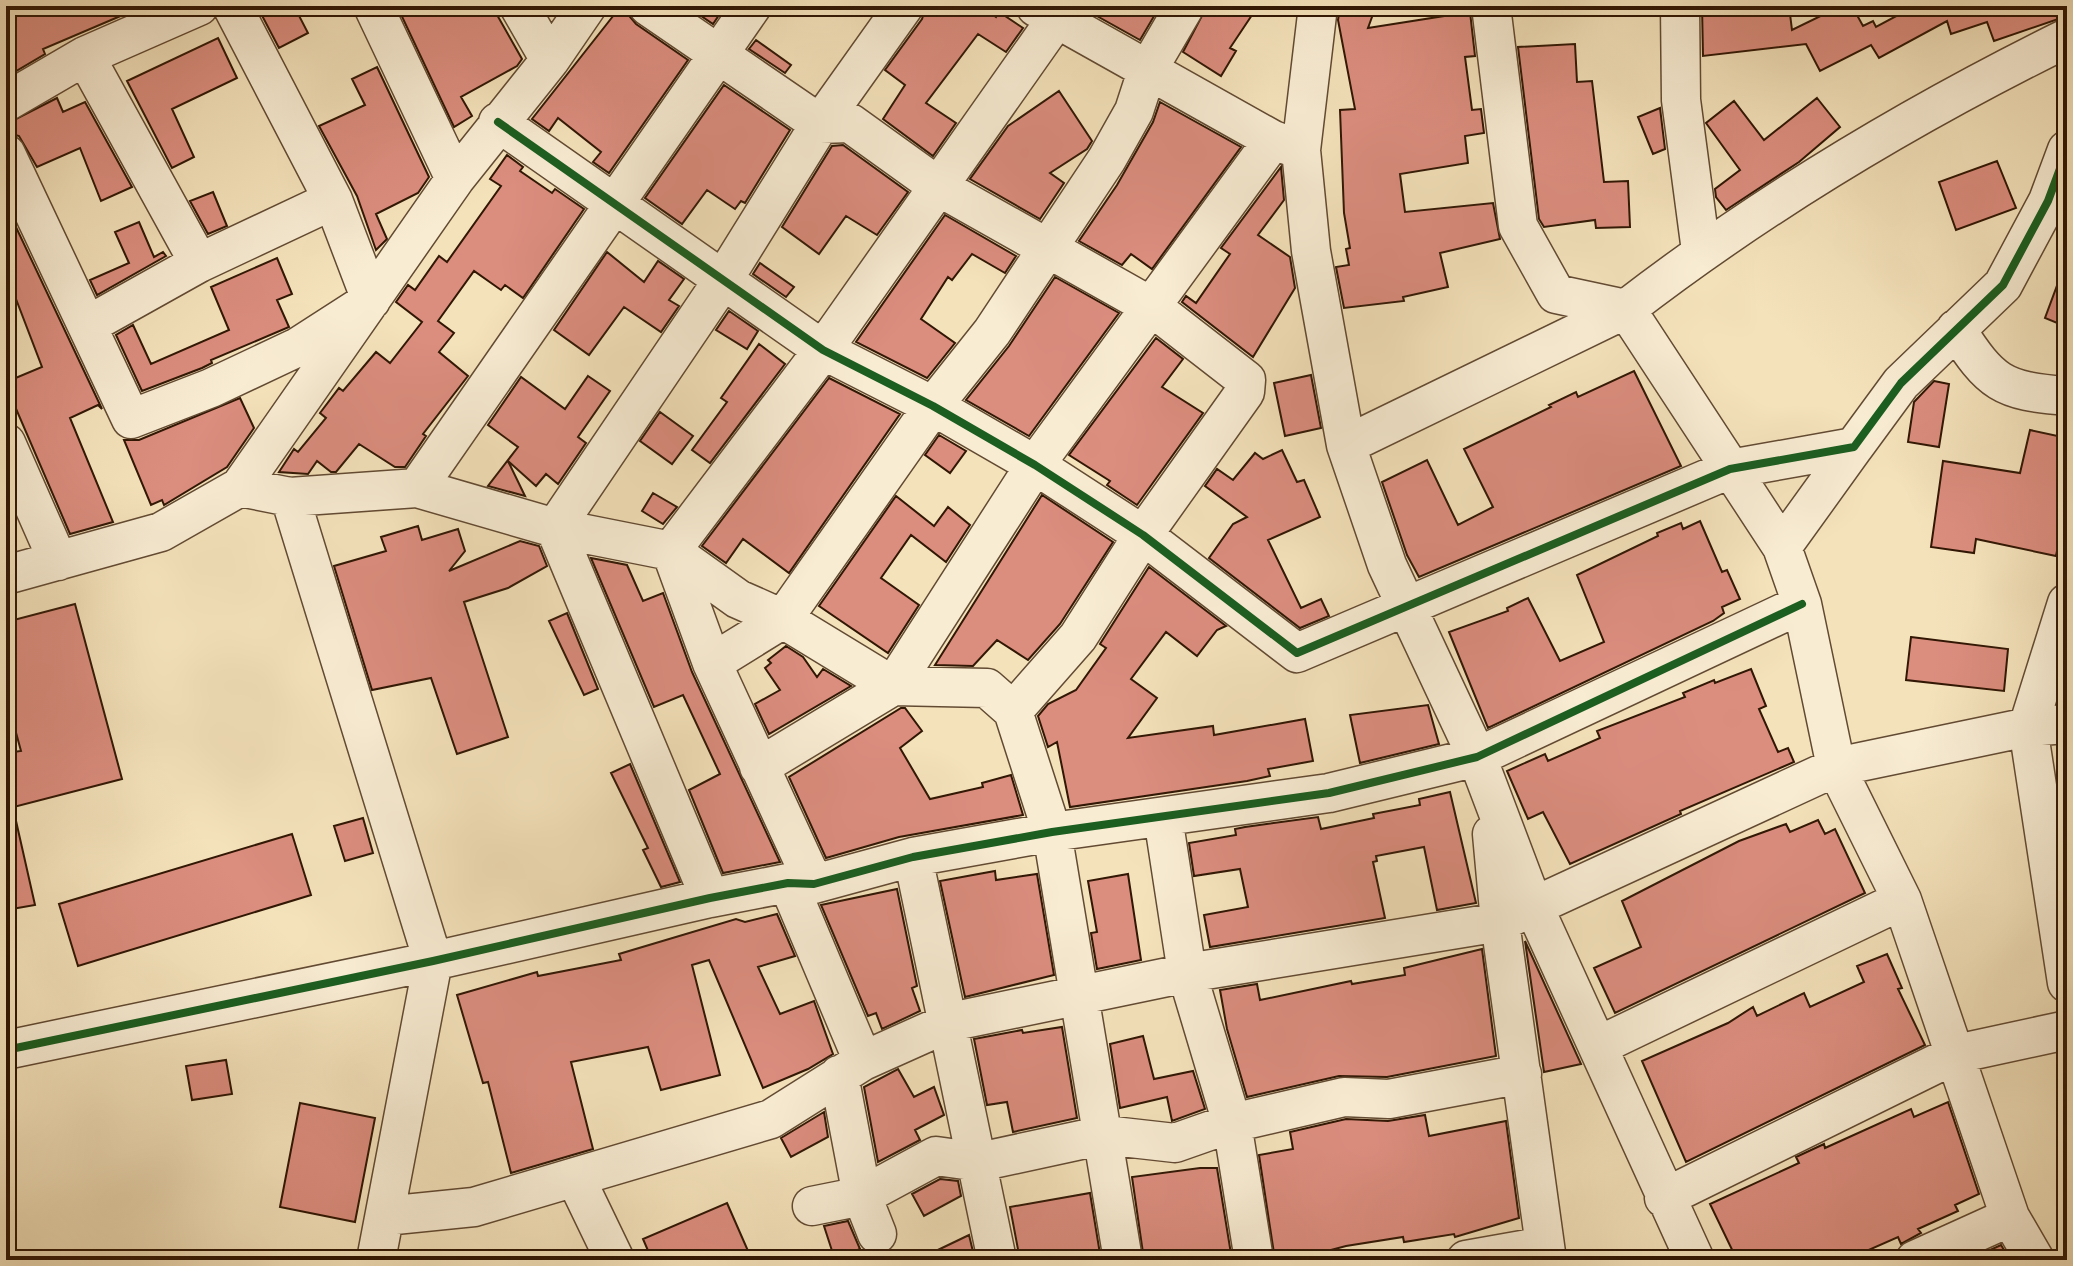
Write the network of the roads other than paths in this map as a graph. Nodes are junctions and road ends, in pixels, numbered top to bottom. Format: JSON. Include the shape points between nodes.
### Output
{"nodes":[{"id":1,"x":199,"y":6,"type":"edge"},
{"id":2,"x":232,"y":6,"type":"edge"},
{"id":3,"x":373,"y":6,"type":"edge"},
{"id":4,"x":519,"y":6,"type":"edge"},
{"id":5,"x":587,"y":6,"type":"edge"},
{"id":6,"x":648,"y":6,"type":"edge"},
{"id":7,"x":752,"y":6,"type":"edge"},
{"id":8,"x":904,"y":6,"type":"edge"},
{"id":9,"x":1185,"y":6,"type":"edge"},
{"id":10,"x":1318,"y":6,"type":"edge"},
{"id":11,"x":1491,"y":6,"type":"edge"},
{"id":12,"x":1680,"y":6,"type":"edge"},
{"id":13,"x":1045,"y":12,"type":"edge"},
{"id":14,"x":2067,"y":38,"type":"edge"},
{"id":15,"x":720,"y":52,"type":"junction"},
{"id":16,"x":85,"y":56,"type":"junction"},
{"id":17,"x":550,"y":60,"type":"junction"},
{"id":18,"x":1147,"y":71,"type":"junction"},
{"id":19,"x":6,"y":102,"type":"edge"},
{"id":20,"x":498,"y":122,"type":"junction"},
{"id":21,"x":820,"y":124,"type":"junction"},
{"id":22,"x":1287,"y":145,"type":"junction"},
{"id":23,"x":2067,"y":150,"type":"edge"},
{"id":24,"x":6,"y":154,"type":"edge"},
{"id":25,"x":455,"y":179,"type":"junction"},
{"id":26,"x":939,"y":187,"type":"junction"},
{"id":27,"x":333,"y":200,"type":"junction"},
{"id":28,"x":614,"y":202,"type":"junction"},
{"id":29,"x":1049,"y":246,"type":"junction"},
{"id":30,"x":1701,"y":251,"type":"junction"},
{"id":31,"x":199,"y":263,"type":"junction"},
{"id":32,"x":723,"y":280,"type":"junction"},
{"id":33,"x":371,"y":300,"type":"junction"},
{"id":34,"x":1152,"y":307,"type":"junction"},
{"id":35,"x":1626,"y":309,"type":"junction"},
{"id":36,"x":88,"y":325,"type":"junction"},
{"id":37,"x":1956,"y":329,"type":"junction"},
{"id":38,"x":823,"y":350,"type":"junction"},
{"id":39,"x":2067,"y":396,"type":"edge"},
{"id":40,"x":933,"y":406,"type":"junction"},
{"id":41,"x":6,"y":443,"type":"edge"},
{"id":42,"x":1346,"y":445,"type":"junction"},
{"id":43,"x":1854,"y":447,"type":"junction"},
{"id":44,"x":1035,"y":465,"type":"junction"},
{"id":45,"x":1730,"y":469,"type":"junction"},
{"id":46,"x":240,"y":487,"type":"junction"},
{"id":47,"x":417,"y":488,"type":"junction"},
{"id":48,"x":290,"y":497,"type":"junction"},
{"id":49,"x":555,"y":528,"type":"junction"},
{"id":50,"x":1143,"y":535,"type":"junction"},
{"id":51,"x":1782,"y":547,"type":"junction"},
{"id":52,"x":671,"y":551,"type":"junction"},
{"id":53,"x":58,"y":561,"type":"junction"},
{"id":54,"x":6,"y":575,"type":"edge"},
{"id":55,"x":2067,"y":603,"type":"edge"},
{"id":56,"x":1802,"y":604,"type":"junction"},
{"id":57,"x":1406,"y":608,"type":"junction"},
{"id":58,"x":783,"y":619,"type":"junction"},
{"id":59,"x":712,"y":663,"type":"junction"},
{"id":60,"x":893,"y":686,"type":"junction"},
{"id":61,"x":1013,"y":711,"type":"junction"},
{"id":62,"x":2067,"y":724,"type":"edge"},
{"id":63,"x":2028,"y":727,"type":"junction"},
{"id":64,"x":759,"y":767,"type":"junction"},
{"id":65,"x":1836,"y":767,"type":"junction"},
{"id":66,"x":1483,"y":774,"type":"junction"},
{"id":67,"x":1163,"y":817,"type":"junction"},
{"id":68,"x":1052,"y":832,"type":"junction"},
{"id":69,"x":913,"y":857,"type":"junction"},
{"id":70,"x":801,"y":883,"type":"junction"},
{"id":71,"x":710,"y":898,"type":"junction"},
{"id":72,"x":1902,"y":900,"type":"junction"},
{"id":73,"x":1533,"y":905,"type":"junction"},
{"id":74,"x":1500,"y":922,"type":"junction"},
{"id":75,"x":433,"y":961,"type":"junction"},
{"id":76,"x":1187,"y":973,"type":"junction"},
{"id":77,"x":2067,"y":983,"type":"edge"},
{"id":78,"x":1080,"y":995,"type":"junction"},
{"id":79,"x":950,"y":1022,"type":"junction"},
{"id":80,"x":2067,"y":1030,"type":"edge"},
{"id":81,"x":1598,"y":1046,"type":"junction"},
{"id":82,"x":6,"y":1050,"type":"edge"},
{"id":83,"x":1956,"y":1054,"type":"junction"},
{"id":84,"x":851,"y":1068,"type":"junction"},
{"id":85,"x":1522,"y":1074,"type":"junction"},
{"id":86,"x":1232,"y":1123,"type":"junction"},
{"id":87,"x":1104,"y":1135,"type":"junction"},
{"id":88,"x":979,"y":1162,"type":"junction"},
{"id":89,"x":575,"y":1177,"type":"junction"},
{"id":90,"x":862,"y":1196,"type":"junction"},
{"id":91,"x":1664,"y":1198,"type":"junction"},
{"id":92,"x":812,"y":1206,"type":"dead end"},
{"id":93,"x":385,"y":1216,"type":"junction"},
{"id":94,"x":2010,"y":1217,"type":"junction"},
{"id":95,"x":877,"y":1234,"type":"dead end"},
{"id":96,"x":1545,"y":1253,"type":"edge"},
{"id":97,"x":376,"y":1260,"type":"edge"},
{"id":98,"x":615,"y":1260,"type":"edge"},
{"id":99,"x":997,"y":1260,"type":"edge"},
{"id":100,"x":1123,"y":1260,"type":"edge"},
{"id":101,"x":1254,"y":1260,"type":"edge"},
{"id":102,"x":1466,"y":1260,"type":"edge"},
{"id":103,"x":1695,"y":1260,"type":"edge"},
{"id":104,"x":1915,"y":1260,"type":"edge"},
{"id":105,"x":2035,"y":1260,"type":"edge"}],
"edges":[{"from":1,"to":16,"type":"street"},
{"from":2,"to":27,"type":"street"},
{"from":3,"to":25,"type":"street"},
{"from":4,"to":17,"type":"street"},
{"from":5,"to":17,"type":"street"},
{"from":6,"to":15,"type":"street"},
{"from":7,"to":15,"type":"street"},
{"from":8,"to":21,"type":"street"},
{"from":9,"to":18,"type":"street"},
{"from":10,"to":22,"type":"street"},
{"from":11,"to":35,"type":"street","via":[[1518,226],[1556,294]]},
{"from":12,"to":30,"type":"street","via":[[1681,100]]},
{"from":13,"to":18,"type":"street"},
{"from":13,"to":26,"type":"street"},
{"from":14,"to":30,"type":"street","via":[[1849,159]]},
{"from":15,"to":21,"type":"street"},
{"from":15,"to":28,"type":"street"},
{"from":16,"to":19,"type":"street"},
{"from":16,"to":31,"type":"street"},
{"from":17,"to":20,"type":"street"},
{"from":18,"to":22,"type":"street"},
{"from":18,"to":29,"type":"street","via":[[1134,111],[1114,147]]},
{"from":20,"to":25,"type":"street"},
{"from":20,"to":28,"type":"street"},
{"from":21,"to":26,"type":"street","via":[[850,123]]},
{"from":21,"to":32,"type":"street"},
{"from":22,"to":34,"type":"street"},
{"from":22,"to":42,"type":"street"},
{"from":23,"to":37,"type":"street","via":[[2048,201],[2003,285]]},
{"from":24,"to":36,"type":"street"},
{"from":25,"to":33,"type":"street"},
{"from":26,"to":29,"type":"street"},
{"from":26,"to":38,"type":"street"},
{"from":27,"to":31,"type":"street"},
{"from":27,"to":33,"type":"street"},
{"from":28,"to":32,"type":"street"},
{"from":28,"to":47,"type":"street"},
{"from":29,"to":34,"type":"street"},
{"from":29,"to":40,"type":"street","via":[[992,332]]},
{"from":30,"to":35,"type":"street"},
{"from":31,"to":36,"type":"street"},
{"from":32,"to":38,"type":"street"},
{"from":32,"to":49,"type":"street"},
{"from":33,"to":36,"type":"street","via":[[298,347],[131,419]]},
{"from":33,"to":46,"type":"street"},
{"from":34,"to":44,"type":"street"},
{"from":34,"to":50,"type":"street","via":[[1246,380],[1245,392]]},
{"from":35,"to":42,"type":"street"},
{"from":35,"to":45,"type":"street"},
{"from":37,"to":39,"type":"street","via":[[1984,371],[2007,386]]},
{"from":37,"to":43,"type":"street","via":[[1901,383]]},
{"from":38,"to":40,"type":"street"},
{"from":38,"to":52,"type":"street"},
{"from":40,"to":44,"type":"street"},
{"from":40,"to":58,"type":"street"},
{"from":41,"to":53,"type":"street"},
{"from":42,"to":57,"type":"street"},
{"from":43,"to":45,"type":"street"},
{"from":43,"to":51,"type":"street"},
{"from":44,"to":50,"type":"street"},
{"from":44,"to":60,"type":"street"},
{"from":45,"to":51,"type":"street"},
{"from":45,"to":57,"type":"street"},
{"from":46,"to":48,"type":"street"},
{"from":46,"to":53,"type":"street","via":[[161,532]]},
{"from":47,"to":48,"type":"street"},
{"from":47,"to":49,"type":"street"},
{"from":48,"to":75,"type":"street"},
{"from":49,"to":52,"type":"street"},
{"from":49,"to":71,"type":"street"},
{"from":50,"to":57,"type":"street","via":[[1297,653]]},
{"from":50,"to":61,"type":"street","via":[[1078,637]]},
{"from":51,"to":56,"type":"street"},
{"from":52,"to":58,"type":"street","via":[[738,599]]},
{"from":52,"to":59,"type":"street"},
{"from":53,"to":54,"type":"street"},
{"from":55,"to":63,"type":"street"},
{"from":56,"to":65,"type":"street"},
{"from":56,"to":66,"type":"street"},
{"from":57,"to":66,"type":"street"},
{"from":58,"to":59,"type":"street"},
{"from":58,"to":60,"type":"street"},
{"from":59,"to":64,"type":"street"},
{"from":60,"to":61,"type":"street","via":[[987,688]]},
{"from":60,"to":64,"type":"street"},
{"from":61,"to":68,"type":"street"},
{"from":62,"to":63,"type":"street"},
{"from":63,"to":65,"type":"street"},
{"from":63,"to":77,"type":"street"},
{"from":64,"to":70,"type":"street"},
{"from":65,"to":72,"type":"street"},
{"from":65,"to":73,"type":"street"},
{"from":66,"to":67,"type":"street"},
{"from":66,"to":73,"type":"street"},
{"from":66,"to":74,"type":"street"},
{"from":67,"to":68,"type":"street"},
{"from":67,"to":76,"type":"street"},
{"from":68,"to":69,"type":"street"},
{"from":68,"to":78,"type":"street"},
{"from":69,"to":70,"type":"street"},
{"from":69,"to":79,"type":"street"},
{"from":70,"to":71,"type":"street"},
{"from":70,"to":84,"type":"street"},
{"from":71,"to":75,"type":"street"},
{"from":72,"to":81,"type":"street"},
{"from":72,"to":83,"type":"street"},
{"from":73,"to":74,"type":"street"},
{"from":73,"to":81,"type":"street"},
{"from":74,"to":76,"type":"street"},
{"from":74,"to":85,"type":"street"},
{"from":75,"to":82,"type":"street"},
{"from":75,"to":93,"type":"street"},
{"from":76,"to":78,"type":"street"},
{"from":76,"to":86,"type":"street"},
{"from":78,"to":79,"type":"street"},
{"from":78,"to":87,"type":"street"},
{"from":79,"to":84,"type":"street"},
{"from":79,"to":88,"type":"street"},
{"from":80,"to":83,"type":"street"},
{"from":81,"to":91,"type":"street"},
{"from":83,"to":91,"type":"street"},
{"from":83,"to":94,"type":"street"},
{"from":84,"to":89,"type":"street","via":[[771,1119]]},
{"from":84,"to":90,"type":"street"},
{"from":85,"to":86,"type":"street","via":[[1389,1099],[1344,1097]]},
{"from":85,"to":96,"type":"street"},
{"from":86,"to":87,"type":"street","via":[[1175,1143]]},
{"from":86,"to":101,"type":"street"},
{"from":87,"to":88,"type":"street"},
{"from":87,"to":100,"type":"street"},
{"from":88,"to":90,"type":"street","via":[[936,1156]]},
{"from":88,"to":99,"type":"street"},
{"from":89,"to":93,"type":"street","via":[[474,1207]]},
{"from":89,"to":98,"type":"street"},
{"from":90,"to":92,"type":"street"},
{"from":90,"to":95,"type":"street"},
{"from":91,"to":103,"type":"street"},
{"from":93,"to":97,"type":"street"},
{"from":94,"to":104,"type":"street"},
{"from":94,"to":105,"type":"street"},
{"from":96,"to":102,"type":"street"}]}
